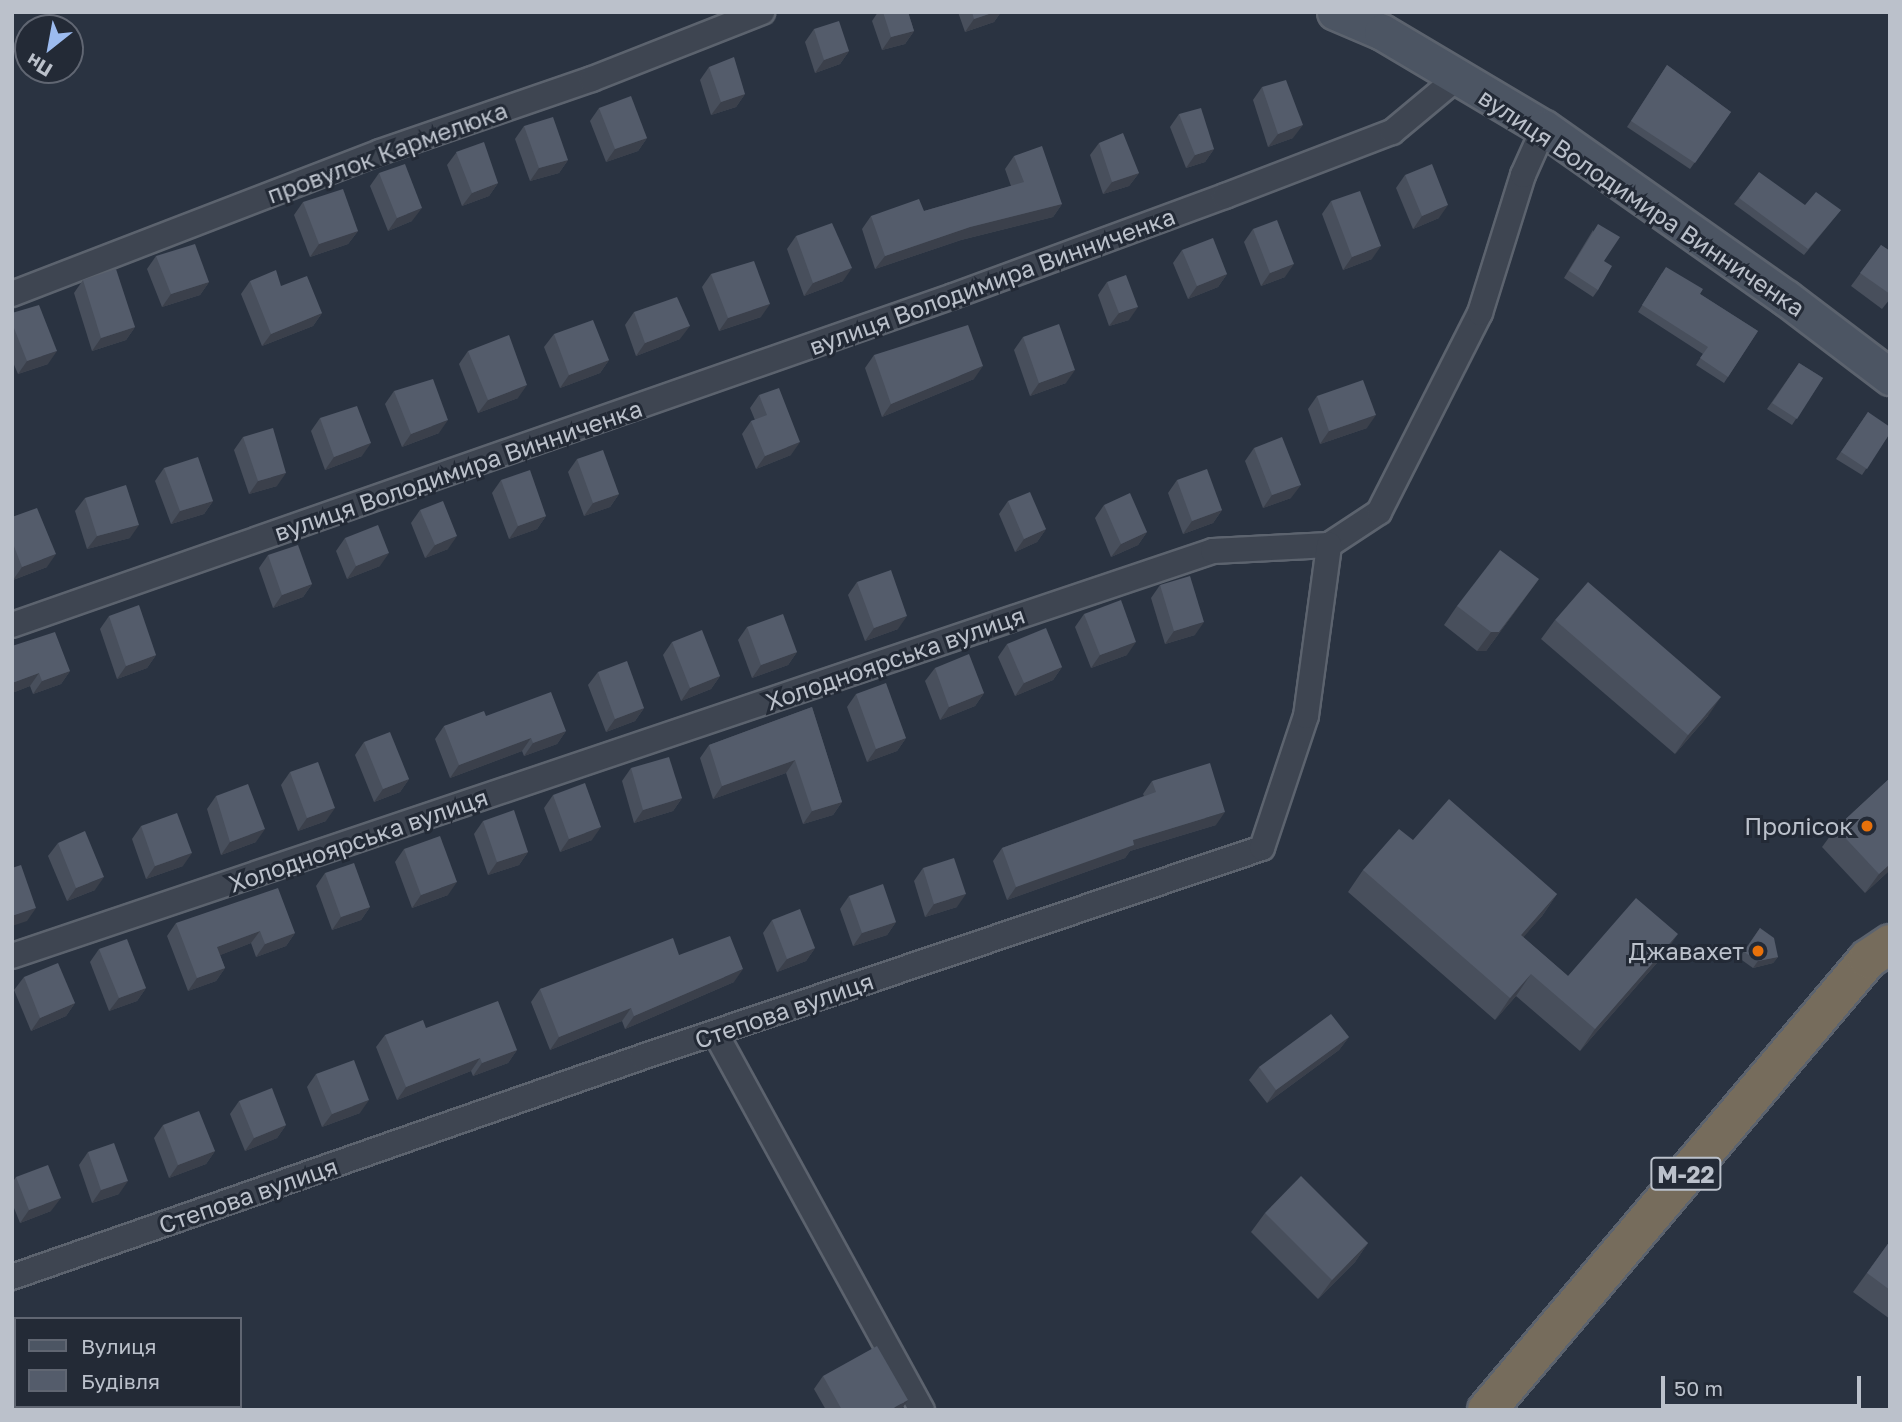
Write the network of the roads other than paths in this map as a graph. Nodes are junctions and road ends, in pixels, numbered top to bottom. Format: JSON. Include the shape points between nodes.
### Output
{"nodes":[{"id":1,"x":762,"y":12,"type":"edge"},
{"id":2,"x":1335,"y":12,"type":"edge"},
{"id":3,"x":1458,"y":77,"type":"junction"},
{"id":4,"x":1544,"y":128,"type":"junction"},
{"id":5,"x":12,"y":294,"type":"edge"},
{"id":6,"x":1890,"y":377,"type":"edge"},
{"id":7,"x":1329,"y":545,"type":"junction"},
{"id":8,"x":12,"y":625,"type":"edge"},
{"id":9,"x":1890,"y":944,"type":"edge"},
{"id":10,"x":12,"y":956,"type":"edge"},
{"id":11,"x":716,"y":1034,"type":"junction"},
{"id":12,"x":12,"y":1277,"type":"edge"},
{"id":13,"x":922,"y":1410,"type":"edge"},
{"id":14,"x":1487,"y":1410,"type":"edge"}],
"edges":[{"from":1,"to":5,"type":"street","name":"провулок Кармелюка"},
{"from":2,"to":3,"type":"street","via":[[1382,32]]},
{"from":3,"to":4,"type":"street","name":"вулиця Володимира Винниченка"},
{"from":3,"to":8,"type":"street","name":"вулиця Володимира Винниченка","via":[[1392,132],[1225,196],[940,301]]},
{"from":4,"to":6,"type":"street","name":"вулиця Володимира Винниченка"},
{"from":4,"to":7,"type":"street","name":"Холодноярська вулиця","via":[[1523,175],[1480,313],[1380,512]]},
{"from":7,"to":10,"type":"street","name":"Холодноярська вулиця","via":[[1213,551]]},
{"from":7,"to":11,"type":"street","name":"Степова вулиця","via":[[1306,716],[1262,848]]},
{"from":9,"to":14,"type":"highway","number":"М-22","via":[[1868,959]]},
{"from":11,"to":12,"type":"street","name":"Степова вулиця"},
{"from":11,"to":13,"type":"street"}]}
